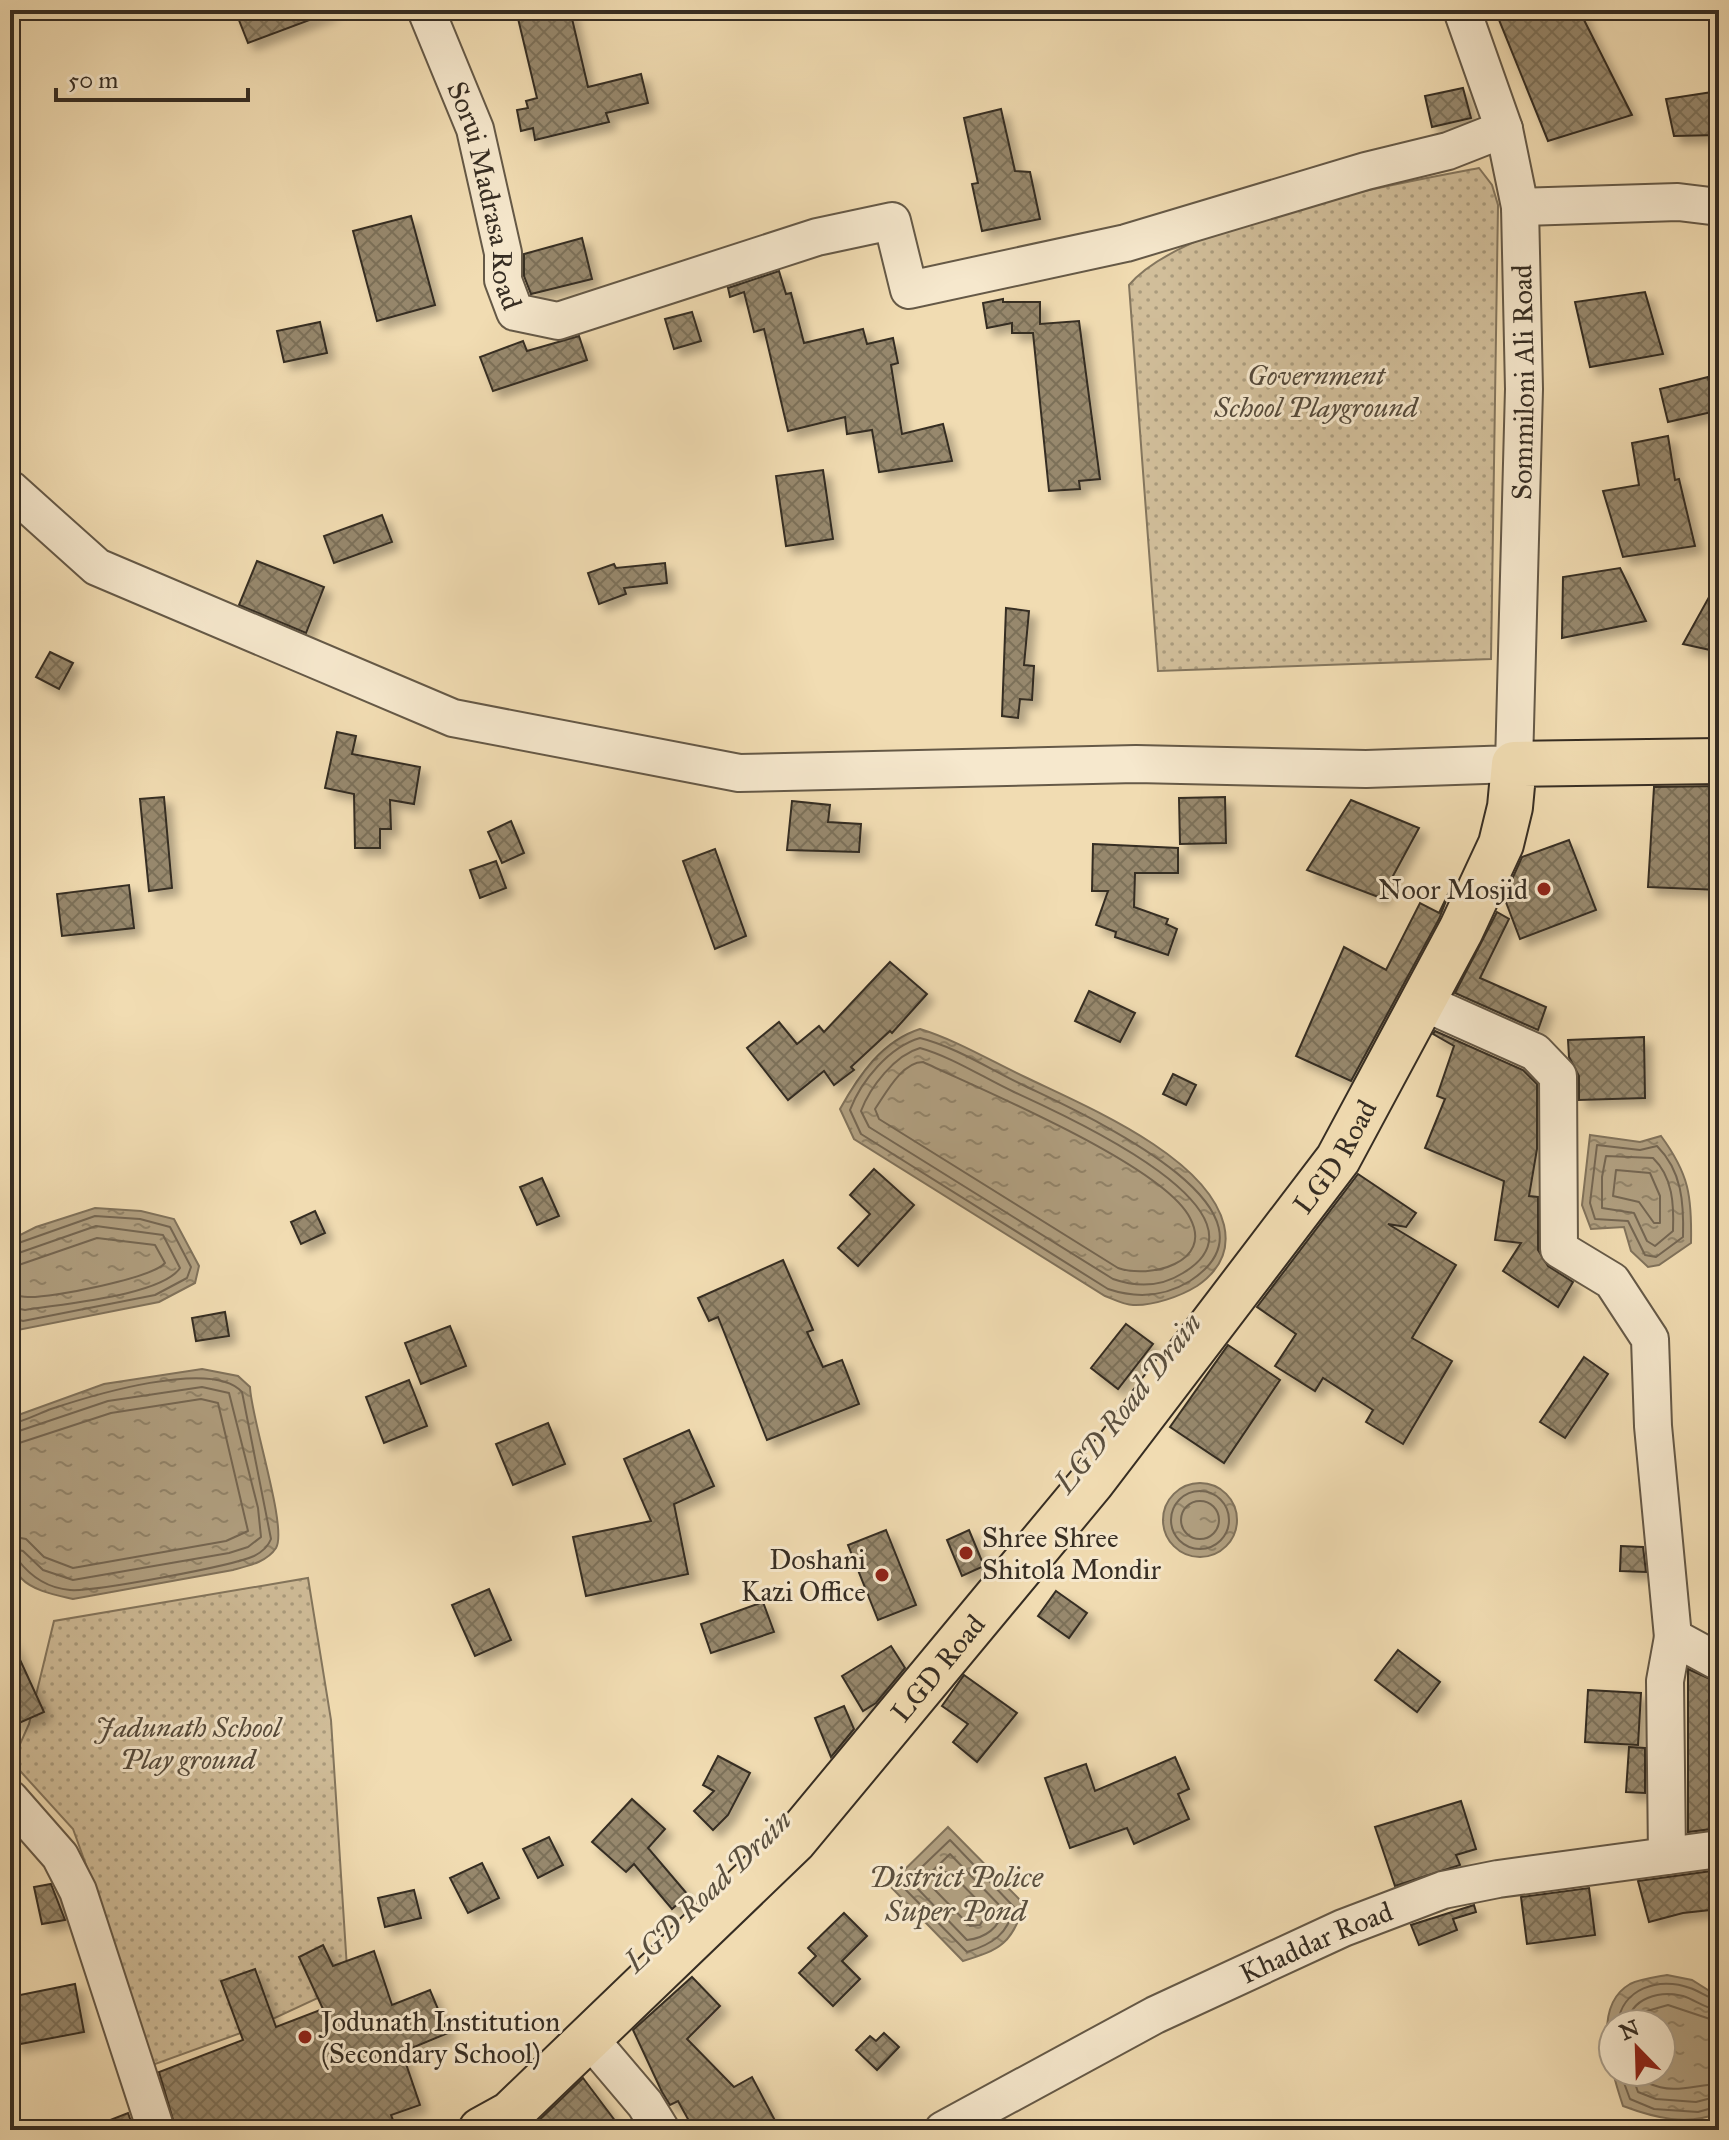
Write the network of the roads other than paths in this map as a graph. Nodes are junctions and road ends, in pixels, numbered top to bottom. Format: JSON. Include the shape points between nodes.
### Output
{"nodes":[{"id":1,"x":426,"y":10,"type":"edge"},
{"id":2,"x":1462,"y":10,"type":"edge"},
{"id":3,"x":1504,"y":129,"type":"junction"},
{"id":4,"x":1520,"y":207,"type":"junction"},
{"id":5,"x":1719,"y":207,"type":"edge"},
{"id":6,"x":10,"y":489,"type":"edge"},
{"id":7,"x":1719,"y":761,"type":"edge"},
{"id":8,"x":1514,"y":764,"type":"junction"},
{"id":9,"x":1423,"y":1002,"type":"junction"},
{"id":10,"x":1673,"y":1637,"type":"junction"},
{"id":11,"x":1719,"y":1662,"type":"edge"},
{"id":12,"x":10,"y":1799,"type":"edge"},
{"id":13,"x":1719,"y":1849,"type":"edge"},
{"id":14,"x":1667,"y":1856,"type":"junction"},
{"id":15,"x":589,"y":2038,"type":"junction"},
{"id":16,"x":156,"y":2130,"type":"edge"},
{"id":17,"x":481,"y":2130,"type":"edge"},
{"id":18,"x":661,"y":2130,"type":"edge"},
{"id":19,"x":943,"y":2130,"type":"edge"}],
"edges":[{"from":1,"to":3,"type":"street","name":"Sorui Madrasa Road","via":[[475,129],[503,253],[503,280],[515,312],[558,321],[817,237],[892,221],[909,290],[1126,243],[1448,151]]},
{"from":2,"to":3,"type":"street","name":"Sommiloni Ali Road"},
{"from":3,"to":4,"type":"street","name":"Sommiloni Ali Road"},
{"from":4,"to":5,"type":"street","via":[[1678,202]]},
{"from":4,"to":8,"type":"street","name":"Sommiloni Ali Road","via":[[1524,389]]},
{"from":6,"to":8,"type":"street","via":[[97,567],[453,718],[739,773],[1136,764],[1366,769]]},
{"from":7,"to":8,"type":"main road"},
{"from":8,"to":9,"type":"main road","name":"LGD Road","via":[[1501,844]]},
{"from":9,"to":10,"type":"street","via":[[1535,1052],[1558,1076],[1559,1249],[1612,1281],[1650,1339]]},
{"from":9,"to":15,"type":"main road","name":"LGD Road","via":[[1338,1159],[1092,1482],[794,1841]]},
{"from":10,"to":11,"type":"street"},
{"from":10,"to":14,"type":"street","via":[[1665,1681]]},
{"from":12,"to":16,"type":"street","via":[[60,1856],[78,1891]]},
{"from":13,"to":14,"type":"street","name":"Khaddar Road"},
{"from":14,"to":19,"type":"street","name":"Khaddar Road","via":[[1443,1890],[1343,1928],[1155,2015]]},
{"from":15,"to":17,"type":"main road","name":"LGD Road","via":[[510,2114]]},
{"from":15,"to":18,"type":"street"}]}
